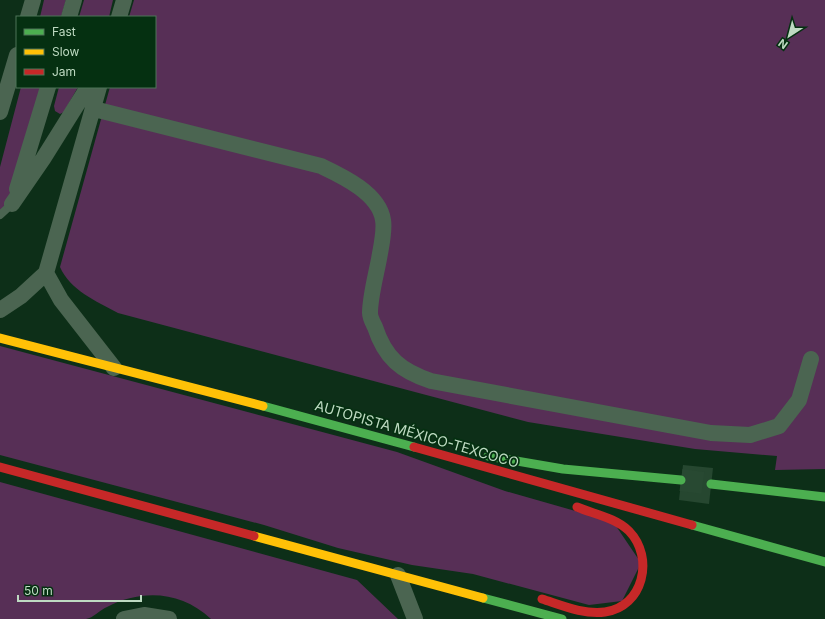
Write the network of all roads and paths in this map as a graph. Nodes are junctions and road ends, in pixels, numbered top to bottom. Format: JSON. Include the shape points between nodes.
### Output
{"nodes":[{"id":1,"x":33,"y":0,"type":"edge"},
{"id":2,"x":74,"y":0,"type":"edge"},
{"id":3,"x":28,"y":16,"type":"edge"},
{"id":4,"x":69,"y":16,"type":"edge"},
{"id":5,"x":15,"y":60,"type":"edge"},
{"id":6,"x":48,"y":88,"type":"edge"},
{"id":7,"x":87,"y":88,"type":"edge"},
{"id":8,"x":100,"y":88,"type":"edge"},
{"id":9,"x":94,"y":108,"type":"junction"},
{"id":10,"x":0,"y":112,"type":"edge"},
{"id":11,"x":12,"y":204,"type":"junction"},
{"id":12,"x":0,"y":215,"type":"edge"},
{"id":13,"x":46,"y":273,"type":"junction"},
{"id":14,"x":0,"y":310,"type":"edge"},
{"id":15,"x":0,"y":338,"type":"edge"},
{"id":16,"x":811,"y":359,"type":"dead end"},
{"id":17,"x":114,"y":368,"type":"junction"},
{"id":18,"x":367,"y":433,"type":"junction"},
{"id":19,"x":478,"y":466,"type":"junction"},
{"id":20,"x":0,"y":467,"type":"edge"},
{"id":21,"x":681,"y":480,"type":"tunnel mouth"},
{"id":22,"x":711,"y":484,"type":"tunnel mouth"},
{"id":23,"x":529,"y":489,"type":"dead end"},
{"id":24,"x":825,"y":497,"type":"edge"},
{"id":25,"x":569,"y":504,"type":"dead end"},
{"id":26,"x":825,"y":562,"type":"edge"},
{"id":27,"x":405,"y":577,"type":"junction"},
{"id":28,"x":455,"y":581,"type":"dead end"},
{"id":29,"x":532,"y":597,"type":"dead end"},
{"id":30,"x":124,"y":619,"type":"edge"},
{"id":31,"x":169,"y":619,"type":"edge"},
{"id":32,"x":415,"y":619,"type":"edge"},
{"id":33,"x":562,"y":619,"type":"edge"}],
"edges":[{"from":1,"to":3,"type":"street"},
{"from":2,"to":4,"type":"street"},
{"from":5,"to":10,"type":"street"},
{"from":6,"to":11,"type":"street"},
{"from":7,"to":11,"type":"street"},
{"from":8,"to":9,"type":"street"},
{"from":9,"to":13,"type":"street"},
{"from":9,"to":16,"type":"street","via":[[321,166],[360,187],[375,203],[383,219],[370,314],[386,352],[411,375],[431,381],[711,433],[750,436],[779,426],[799,400]]},
{"from":11,"to":12,"type":"lane"},
{"from":13,"to":14,"type":"street","via":[[22,296]]},
{"from":13,"to":17,"type":"street","via":[[61,300]]},
{"from":15,"to":17,"type":"highway","name":"AUTOPISTA MÉXICO-TEXCOCO"},
{"from":17,"to":18,"type":"highway","name":"AUTOPISTA MÉXICO-TEXCOCO"},
{"from":18,"to":19,"type":"highway","name":"AUTOPISTA MÉXICO-TEXCOCO"},
{"from":18,"to":21,"type":"highway","via":[[562,469]]},
{"from":19,"to":23,"type":"highway"},
{"from":19,"to":26,"type":"highway","name":"AUTOPISTA MÉXICO-TEXCOCO"},
{"from":20,"to":27,"type":"highway"},
{"from":22,"to":24,"type":"highway"},
{"from":25,"to":29,"type":"highway","via":[[611,519],[631,532],[643,556],[644,574],[641,583],[627,602],[605,612],[594,612]]},
{"from":27,"to":28,"type":"highway"},
{"from":27,"to":32,"type":"street"},
{"from":27,"to":33,"type":"highway"},
{"from":30,"to":31,"type":"street","via":[[144,615]]}]}
